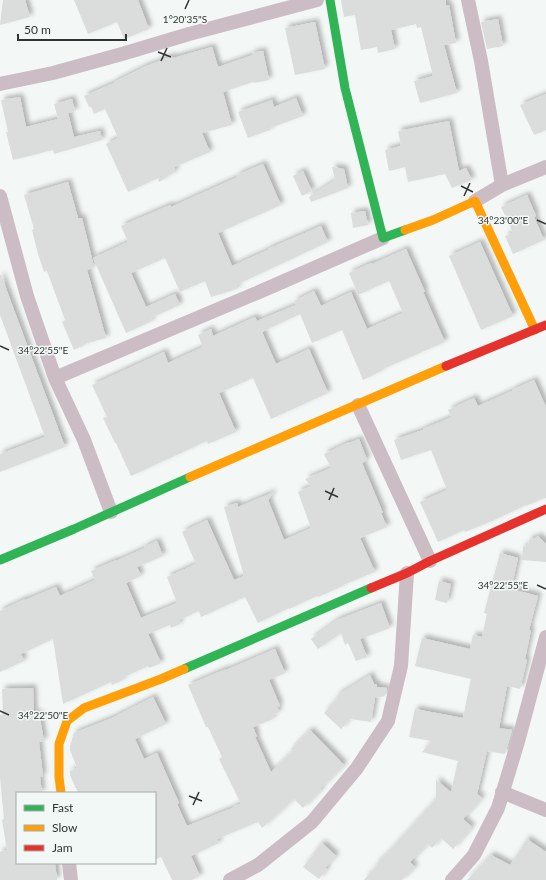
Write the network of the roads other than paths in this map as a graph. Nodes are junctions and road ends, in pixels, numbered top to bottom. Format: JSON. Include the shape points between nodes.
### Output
{"nodes":[{"id":1,"x":317,"y":0,"type":"edge"},
{"id":2,"x":330,"y":0,"type":"edge"},
{"id":3,"x":468,"y":0,"type":"edge"},
{"id":4,"x":0,"y":84,"type":"edge"},
{"id":5,"x":546,"y":167,"type":"edge"},
{"id":6,"x":502,"y":186,"type":"junction"},
{"id":7,"x":0,"y":196,"type":"edge"},
{"id":8,"x":475,"y":201,"type":"junction"},
{"id":9,"x":383,"y":238,"type":"junction"},
{"id":10,"x":546,"y":325,"type":"edge"},
{"id":11,"x":535,"y":330,"type":"junction"},
{"id":12,"x":55,"y":378,"type":"junction"},
{"id":13,"x":358,"y":404,"type":"junction"},
{"id":14,"x":546,"y":509,"type":"edge"},
{"id":15,"x":111,"y":512,"type":"junction"},
{"id":16,"x":0,"y":560,"type":"edge"},
{"id":17,"x":430,"y":561,"type":"junction"},
{"id":18,"x":407,"y":573,"type":"junction"},
{"id":19,"x":546,"y":642,"type":"edge"},
{"id":20,"x":61,"y":792,"type":"edge"},
{"id":21,"x":502,"y":792,"type":"junction"},
{"id":22,"x":546,"y":810,"type":"edge"},
{"id":23,"x":69,"y":864,"type":"edge"},
{"id":24,"x":71,"y":880,"type":"edge"},
{"id":25,"x":230,"y":880,"type":"edge"},
{"id":26,"x":452,"y":880,"type":"edge"}],
"edges":[{"from":1,"to":4,"type":"street","via":[[53,73]]},
{"from":2,"to":9,"type":"street","via":[[345,88]]},
{"from":3,"to":6,"type":"street"},
{"from":5,"to":6,"type":"street"},
{"from":6,"to":8,"type":"street"},
{"from":7,"to":12,"type":"street","via":[[27,296]]},
{"from":8,"to":9,"type":"street"},
{"from":8,"to":11,"type":"street"},
{"from":9,"to":12,"type":"street"},
{"from":10,"to":11,"type":"street"},
{"from":11,"to":13,"type":"street"},
{"from":12,"to":15,"type":"street","via":[[84,440]]},
{"from":13,"to":15,"type":"street"},
{"from":13,"to":17,"type":"street"},
{"from":14,"to":17,"type":"street"},
{"from":15,"to":16,"type":"street"},
{"from":17,"to":18,"type":"street"},
{"from":18,"to":20,"type":"street","via":[[161,679],[84,708],[67,721],[59,744]]},
{"from":18,"to":25,"type":"street","via":[[401,666],[388,721],[357,768],[312,822],[258,864]]},
{"from":19,"to":21,"type":"street"},
{"from":21,"to":22,"type":"street"},
{"from":21,"to":26,"type":"street","via":[[498,808],[474,856]]},
{"from":23,"to":24,"type":"street"}]}
